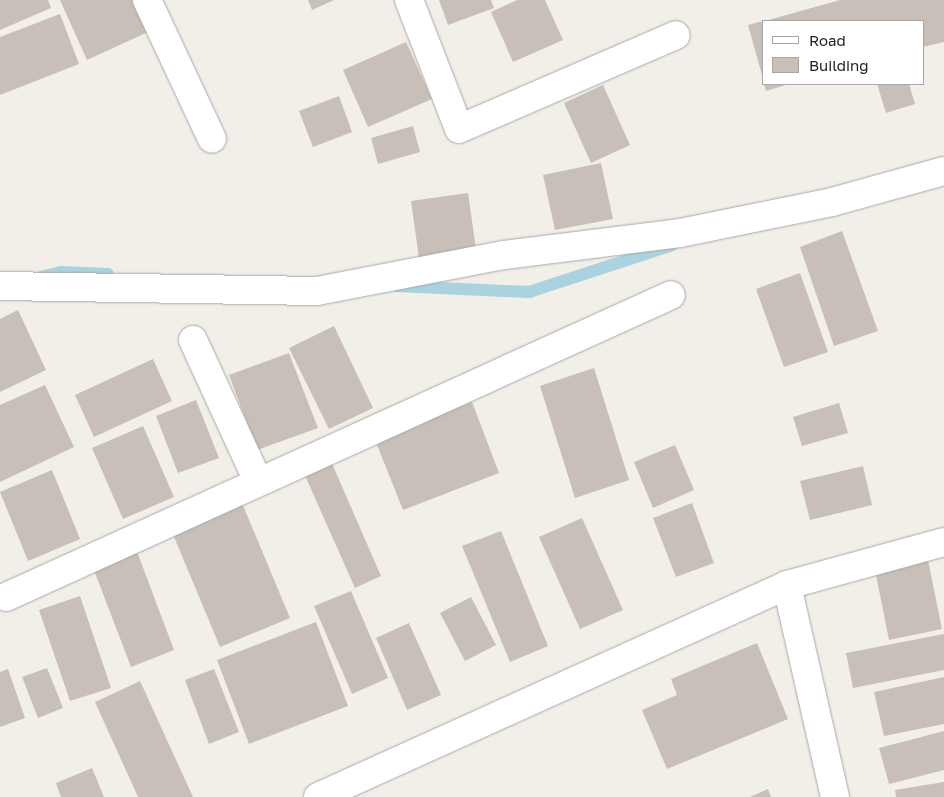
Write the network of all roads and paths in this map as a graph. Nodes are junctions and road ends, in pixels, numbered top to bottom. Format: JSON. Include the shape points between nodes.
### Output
{"nodes":[{"id":1,"x":147,"y":0,"type":"edge"},
{"id":2,"x":409,"y":0,"type":"edge"},
{"id":3,"x":676,"y":35,"type":"dead end"},
{"id":4,"x":212,"y":140,"type":"dead end"},
{"id":5,"x":944,"y":171,"type":"edge"},
{"id":6,"x":0,"y":286,"type":"edge"},
{"id":7,"x":671,"y":295,"type":"dead end"},
{"id":8,"x":193,"y":340,"type":"dead end"},
{"id":9,"x":258,"y":482,"type":"junction"},
{"id":10,"x":944,"y":542,"type":"edge"},
{"id":11,"x":787,"y":585,"type":"junction"},
{"id":12,"x":2,"y":594,"type":"edge"},
{"id":13,"x":318,"y":797,"type":"edge"},
{"id":14,"x":835,"y":797,"type":"edge"}],
"edges":[{"from":1,"to":4,"type":"street"},
{"from":2,"to":3,"type":"street","via":[[459,129]]},
{"from":5,"to":6,"type":"street","via":[[832,202],[680,233],[504,255],[317,291]]},
{"from":7,"to":9,"type":"street"},
{"from":8,"to":9,"type":"street"},
{"from":9,"to":12,"type":"street"},
{"from":10,"to":11,"type":"street"},
{"from":11,"to":13,"type":"street"},
{"from":11,"to":14,"type":"street"}]}
